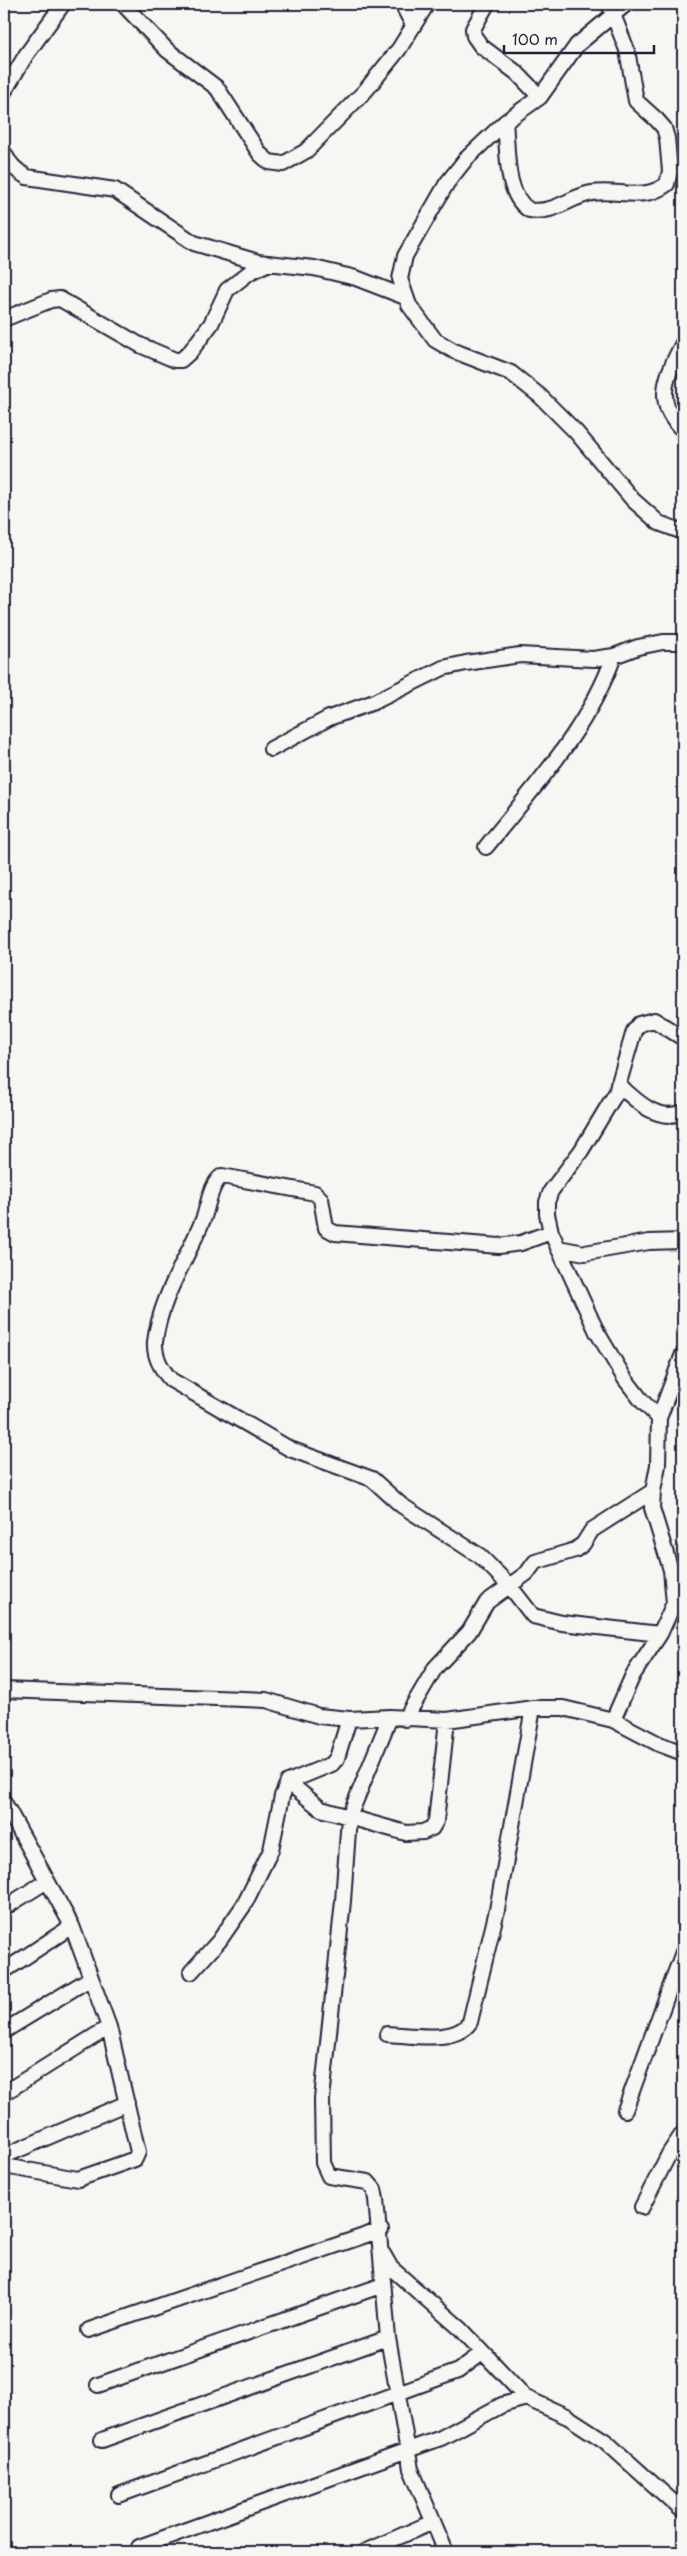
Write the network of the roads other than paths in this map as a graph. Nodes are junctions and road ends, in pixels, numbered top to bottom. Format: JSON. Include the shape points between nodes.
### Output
{"nodes":[{"id":1,"x":63,"y":4,"type":"edge"},
{"id":2,"x":123,"y":4,"type":"edge"},
{"id":3,"x":402,"y":4,"type":"edge"},
{"id":4,"x":427,"y":4,"type":"edge"},
{"id":5,"x":487,"y":4,"type":"edge"},
{"id":6,"x":626,"y":4,"type":"edge"},
{"id":7,"x":611,"y":8,"type":"edge"},
{"id":8,"x":413,"y":25,"type":"junction"},
{"id":9,"x":4,"y":92,"type":"edge"},
{"id":10,"x":540,"y":97,"type":"junction"},
{"id":11,"x":505,"y":122,"type":"junction"},
{"id":12,"x":4,"y":153,"type":"edge"},
{"id":13,"x":271,"y":263,"type":"junction"},
{"id":14,"x":405,"y":297,"type":"junction"},
{"id":15,"x":4,"y":319,"type":"edge"},
{"id":16,"x":683,"y":343,"type":"edge"},
{"id":17,"x":683,"y":430,"type":"edge"},
{"id":18,"x":683,"y":532,"type":"edge"},
{"id":19,"x":683,"y":642,"type":"edge"},
{"id":20,"x":614,"y":656,"type":"junction"},
{"id":21,"x":271,"y":749,"type":"dead end"},
{"id":22,"x":486,"y":847,"type":"dead end"},
{"id":23,"x":683,"y":1038,"type":"edge"},
{"id":24,"x":618,"y":1084,"type":"junction"},
{"id":25,"x":683,"y":1112,"type":"edge"},
{"id":26,"x":551,"y":1232,"type":"junction"},
{"id":27,"x":683,"y":1241,"type":"edge"},
{"id":28,"x":558,"y":1248,"type":"junction"},
{"id":29,"x":683,"y":1354,"type":"edge"},
{"id":30,"x":659,"y":1418,"type":"junction"},
{"id":31,"x":652,"y":1491,"type":"junction"},
{"id":32,"x":509,"y":1585,"type":"junction"},
{"id":33,"x":660,"y":1634,"type":"junction"},
{"id":34,"x":4,"y":1690,"type":"edge"},
{"id":35,"x":533,"y":1708,"type":"junction"},
{"id":36,"x":390,"y":1717,"type":"junction"},
{"id":37,"x":406,"y":1718,"type":"junction"},
{"id":38,"x":349,"y":1719,"type":"junction"},
{"id":39,"x":447,"y":1720,"type":"junction"},
{"id":40,"x":613,"y":1720,"type":"junction"},
{"id":41,"x":683,"y":1753,"type":"edge"},
{"id":42,"x":288,"y":1782,"type":"junction"},
{"id":43,"x":4,"y":1802,"type":"edge"},
{"id":44,"x":349,"y":1817,"type":"junction"},
{"id":45,"x":47,"y":1881,"type":"junction"},
{"id":46,"x":4,"y":1908,"type":"edge"},
{"id":47,"x":72,"y":1926,"type":"junction"},
{"id":48,"x":683,"y":1952,"type":"edge"},
{"id":49,"x":4,"y":1971,"type":"edge"},
{"id":50,"x":191,"y":1972,"type":"dead end"},
{"id":51,"x":91,"y":1978,"type":"junction"},
{"id":52,"x":110,"y":2027,"type":"junction"},
{"id":53,"x":4,"y":2031,"type":"edge"},
{"id":54,"x":387,"y":2034,"type":"dead end"},
{"id":55,"x":4,"y":2093,"type":"edge"},
{"id":56,"x":127,"y":2103,"type":"junction"},
{"id":57,"x":625,"y":2110,"type":"dead end"},
{"id":58,"x":683,"y":2134,"type":"edge"},
{"id":59,"x":4,"y":2156,"type":"edge"},
{"id":60,"x":4,"y":2166,"type":"edge"},
{"id":61,"x":642,"y":2207,"type":"dead end"},
{"id":62,"x":381,"y":2230,"type":"junction"},
{"id":63,"x":381,"y":2250,"type":"junction"},
{"id":64,"x":383,"y":2285,"type":"junction"},
{"id":65,"x":89,"y":2330,"type":"dead end"},
{"id":66,"x":388,"y":2338,"type":"junction"},
{"id":67,"x":482,"y":2353,"type":"junction"},
{"id":68,"x":98,"y":2385,"type":"dead end"},
{"id":69,"x":397,"y":2393,"type":"junction"},
{"id":70,"x":526,"y":2398,"type":"junction"},
{"id":71,"x":102,"y":2440,"type":"dead end"},
{"id":72,"x":407,"y":2449,"type":"junction"},
{"id":73,"x":119,"y":2495,"type":"dead end"},
{"id":74,"x":683,"y":2511,"type":"edge"},
{"id":75,"x":433,"y":2522,"type":"junction"},
{"id":76,"x":139,"y":2547,"type":"dead end"},
{"id":77,"x":364,"y":2552,"type":"edge"},
{"id":78,"x":446,"y":2552,"type":"edge"}],
"edges":[{"from":1,"to":9,"type":"street","via":[[26,54]]},
{"from":2,"to":8,"type":"street","via":[[167,50],[217,88],[253,146],[269,162],[275,163],[290,162],[306,151],[348,110],[393,57]]},
{"from":3,"to":8,"type":"street"},
{"from":4,"to":8,"type":"street"},
{"from":5,"to":10,"type":"street","via":[[473,29],[477,41],[518,73]]},
{"from":6,"to":7,"type":"street"},
{"from":7,"to":10,"type":"street","via":[[573,50]]},
{"from":7,"to":11,"type":"street","via":[[627,50],[636,102],[657,120],[668,138],[670,171],[667,184],[655,192],[592,193],[556,207],[529,210],[514,188]]},
{"from":10,"to":11,"type":"street"},
{"from":11,"to":14,"type":"street","via":[[466,159],[444,189],[401,266],[400,279]]},
{"from":12,"to":13,"type":"street","via":[[9,163],[27,177],[115,190],[194,242]]},
{"from":13,"to":14,"type":"street","via":[[314,268],[356,278]]},
{"from":13,"to":15,"type":"street","via":[[250,272],[227,290],[211,324],[181,360],[140,345],[60,299]]},
{"from":14,"to":18,"type":"street","via":[[435,340],[454,351],[511,372],[576,432],[633,500],[659,523]]},
{"from":16,"to":17,"type":"street","via":[[667,380],[664,397],[668,413]]},
{"from":19,"to":20,"type":"street","via":[[638,647]]},
{"from":20,"to":21,"type":"street","via":[[593,659],[520,655],[443,668],[374,702],[311,727]]},
{"from":20,"to":22,"type":"street","via":[[592,707],[534,789]]},
{"from":23,"to":24,"type":"street","via":[[654,1020],[639,1024]]},
{"from":24,"to":25,"type":"street","via":[[633,1098],[661,1115],[674,1116]]},
{"from":24,"to":26,"type":"street","via":[[616,1094],[551,1191],[547,1202]]},
{"from":26,"to":28,"type":"street"},
{"from":26,"to":32,"type":"street","via":[[521,1243],[499,1246],[335,1233],[326,1228],[321,1200],[315,1193],[222,1176],[214,1186],[204,1218],[181,1264],[162,1312],[155,1343],[160,1365],[171,1380],[284,1446],[372,1479],[401,1505],[480,1556]]},
{"from":27,"to":28,"type":"street","via":[[649,1242],[585,1254]]},
{"from":28,"to":30,"type":"street","via":[[597,1332],[625,1379]]},
{"from":29,"to":30,"type":"street"},
{"from":30,"to":31,"type":"street","via":[[658,1465]]},
{"from":31,"to":32,"type":"street","via":[[592,1530],[575,1550],[535,1562],[527,1573]]},
{"from":31,"to":33,"type":"street","via":[[652,1508],[671,1570],[674,1593],[674,1603]]},
{"from":32,"to":33,"type":"street","via":[[525,1608],[542,1620]]},
{"from":32,"to":37,"type":"street","via":[[487,1602],[469,1632],[435,1668]]},
{"from":33,"to":40,"type":"street","via":[[633,1675]]},
{"from":34,"to":38,"type":"street","via":[[266,1700],[319,1716]]},
{"from":35,"to":39,"type":"street"},
{"from":35,"to":40,"type":"street","via":[[577,1709]]},
{"from":35,"to":54,"type":"street","via":[[491,1938],[470,2022],[466,2029],[454,2035]]},
{"from":36,"to":37,"type":"street"},
{"from":36,"to":38,"type":"street"},
{"from":36,"to":44,"type":"street"},
{"from":37,"to":39,"type":"street"},
{"from":38,"to":42,"type":"street","via":[[332,1764]]},
{"from":39,"to":44,"type":"street","via":[[436,1821],[432,1828],[406,1833]]},
{"from":40,"to":41,"type":"street"},
{"from":42,"to":44,"type":"street","via":[[321,1809]]},
{"from":42,"to":50,"type":"street","via":[[271,1850],[244,1905],[219,1941]]},
{"from":43,"to":45,"type":"street"},
{"from":44,"to":62,"type":"street","via":[[322,2099],[323,2163],[329,2176],[368,2182],[374,2189]]},
{"from":45,"to":46,"type":"street"},
{"from":45,"to":47,"type":"street"},
{"from":47,"to":49,"type":"street"},
{"from":47,"to":51,"type":"street"},
{"from":48,"to":57,"type":"street"},
{"from":51,"to":52,"type":"street"},
{"from":51,"to":53,"type":"street"},
{"from":52,"to":55,"type":"street"},
{"from":52,"to":56,"type":"street"},
{"from":56,"to":59,"type":"street"},
{"from":56,"to":60,"type":"street","via":[[138,2152],[135,2159],[78,2179]]},
{"from":58,"to":61,"type":"street"},
{"from":62,"to":63,"type":"street"},
{"from":62,"to":65,"type":"street"},
{"from":63,"to":64,"type":"street"},
{"from":63,"to":67,"type":"street","via":[[391,2268],[461,2329]]},
{"from":64,"to":66,"type":"street"},
{"from":64,"to":68,"type":"street"},
{"from":66,"to":69,"type":"street"},
{"from":66,"to":71,"type":"street"},
{"from":67,"to":69,"type":"street","via":[[458,2370]]},
{"from":67,"to":70,"type":"street"},
{"from":69,"to":72,"type":"street"},
{"from":69,"to":73,"type":"street"},
{"from":70,"to":72,"type":"street","via":[[502,2405],[459,2430]]},
{"from":70,"to":74,"type":"street","via":[[568,2417],[605,2441]]},
{"from":72,"to":75,"type":"street","via":[[417,2488]]},
{"from":72,"to":76,"type":"street"},
{"from":75,"to":77,"type":"street"},
{"from":75,"to":78,"type":"street"}]}
